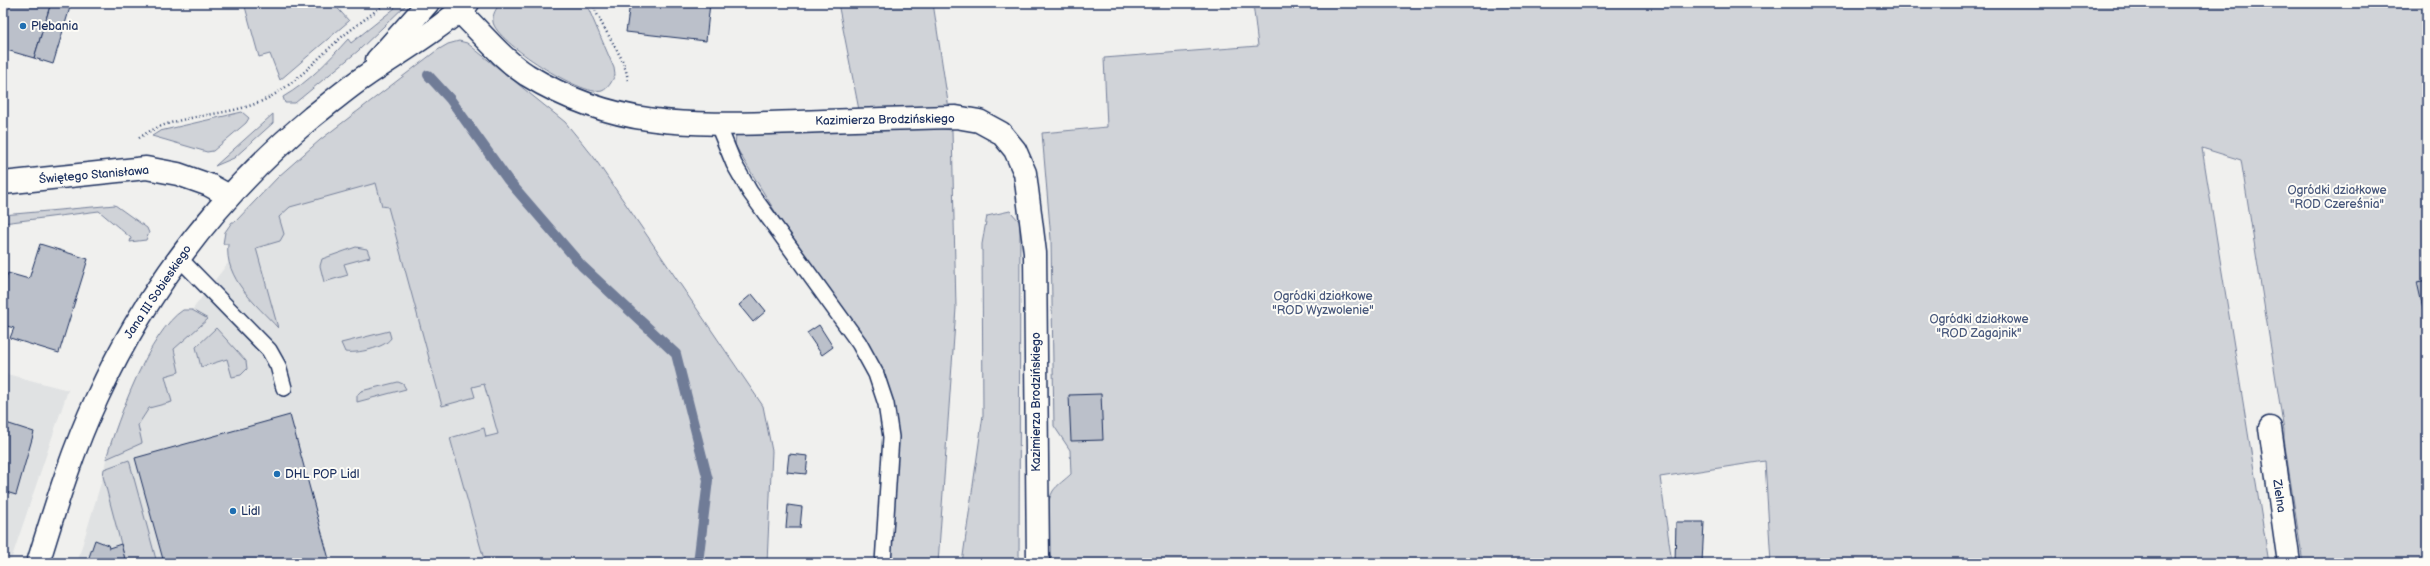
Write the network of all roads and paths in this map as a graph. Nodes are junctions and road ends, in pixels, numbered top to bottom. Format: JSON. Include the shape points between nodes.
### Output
{"nodes":[{"id":1,"x":386,"y":3,"type":"edge"},
{"id":2,"x":428,"y":3,"type":"edge"},
{"id":3,"x":593,"y":3,"type":"edge"},
{"id":4,"x":463,"y":7,"type":"edge"},
{"id":5,"x":362,"y":78,"type":"junction"},
{"id":6,"x":628,"y":116,"type":"junction"},
{"id":7,"x":718,"y":125,"type":"junction"},
{"id":8,"x":139,"y":138,"type":"dead end"},
{"id":9,"x":3,"y":183,"type":"edge"},
{"id":10,"x":229,"y":196,"type":"junction"},
{"id":11,"x":179,"y":258,"type":"junction"},
{"id":12,"x":284,"y":388,"type":"dead end"},
{"id":13,"x":2270,"y":428,"type":"dead end"},
{"id":14,"x":38,"y":563,"type":"edge"},
{"id":15,"x":883,"y":563,"type":"edge"},
{"id":16,"x":1038,"y":563,"type":"edge"},
{"id":17,"x":2289,"y":563,"type":"edge"}],
"edges":[{"from":1,"to":8,"type":"path","via":[[342,37],[302,76],[276,94],[241,108],[159,126]]},
{"from":2,"to":5,"type":"street","name":"Jana III Sobieskiego"},
{"from":3,"to":6,"type":"path","via":[[605,33],[622,61],[628,82]]},
{"from":4,"to":5,"type":"street","name":"Jana III Sobieskiego","via":[[426,36]]},
{"from":4,"to":6,"type":"street","name":"Kazimierza Brodzińskiego","via":[[495,48],[526,74],[586,104]]},
{"from":5,"to":10,"type":"street","name":"Jana III Sobieskiego","via":[[272,152]]},
{"from":6,"to":7,"type":"street","name":"Kazimierza Brodzińskiego","via":[[672,123]]},
{"from":7,"to":15,"type":"lane","via":[[734,164],[750,192],[859,343],[876,374],[886,404],[891,437]]},
{"from":7,"to":16,"type":"street","name":"Kazimierza Brodzińskiego","via":[[956,117],[979,121],[1001,133],[1015,150],[1026,173],[1035,252]]},
{"from":9,"to":10,"type":"street","name":"Świętego Stanisława","via":[[146,168],[178,174],[209,185]]},
{"from":10,"to":11,"type":"street","name":"Jana III Sobieskiego"},
{"from":11,"to":12,"type":"lane","via":[[269,350],[278,366]]},
{"from":11,"to":14,"type":"street","name":"Jana III Sobieskiego","via":[[141,314],[96,400],[73,457]]},
{"from":13,"to":17,"type":"street","name":"Zielna"}]}
